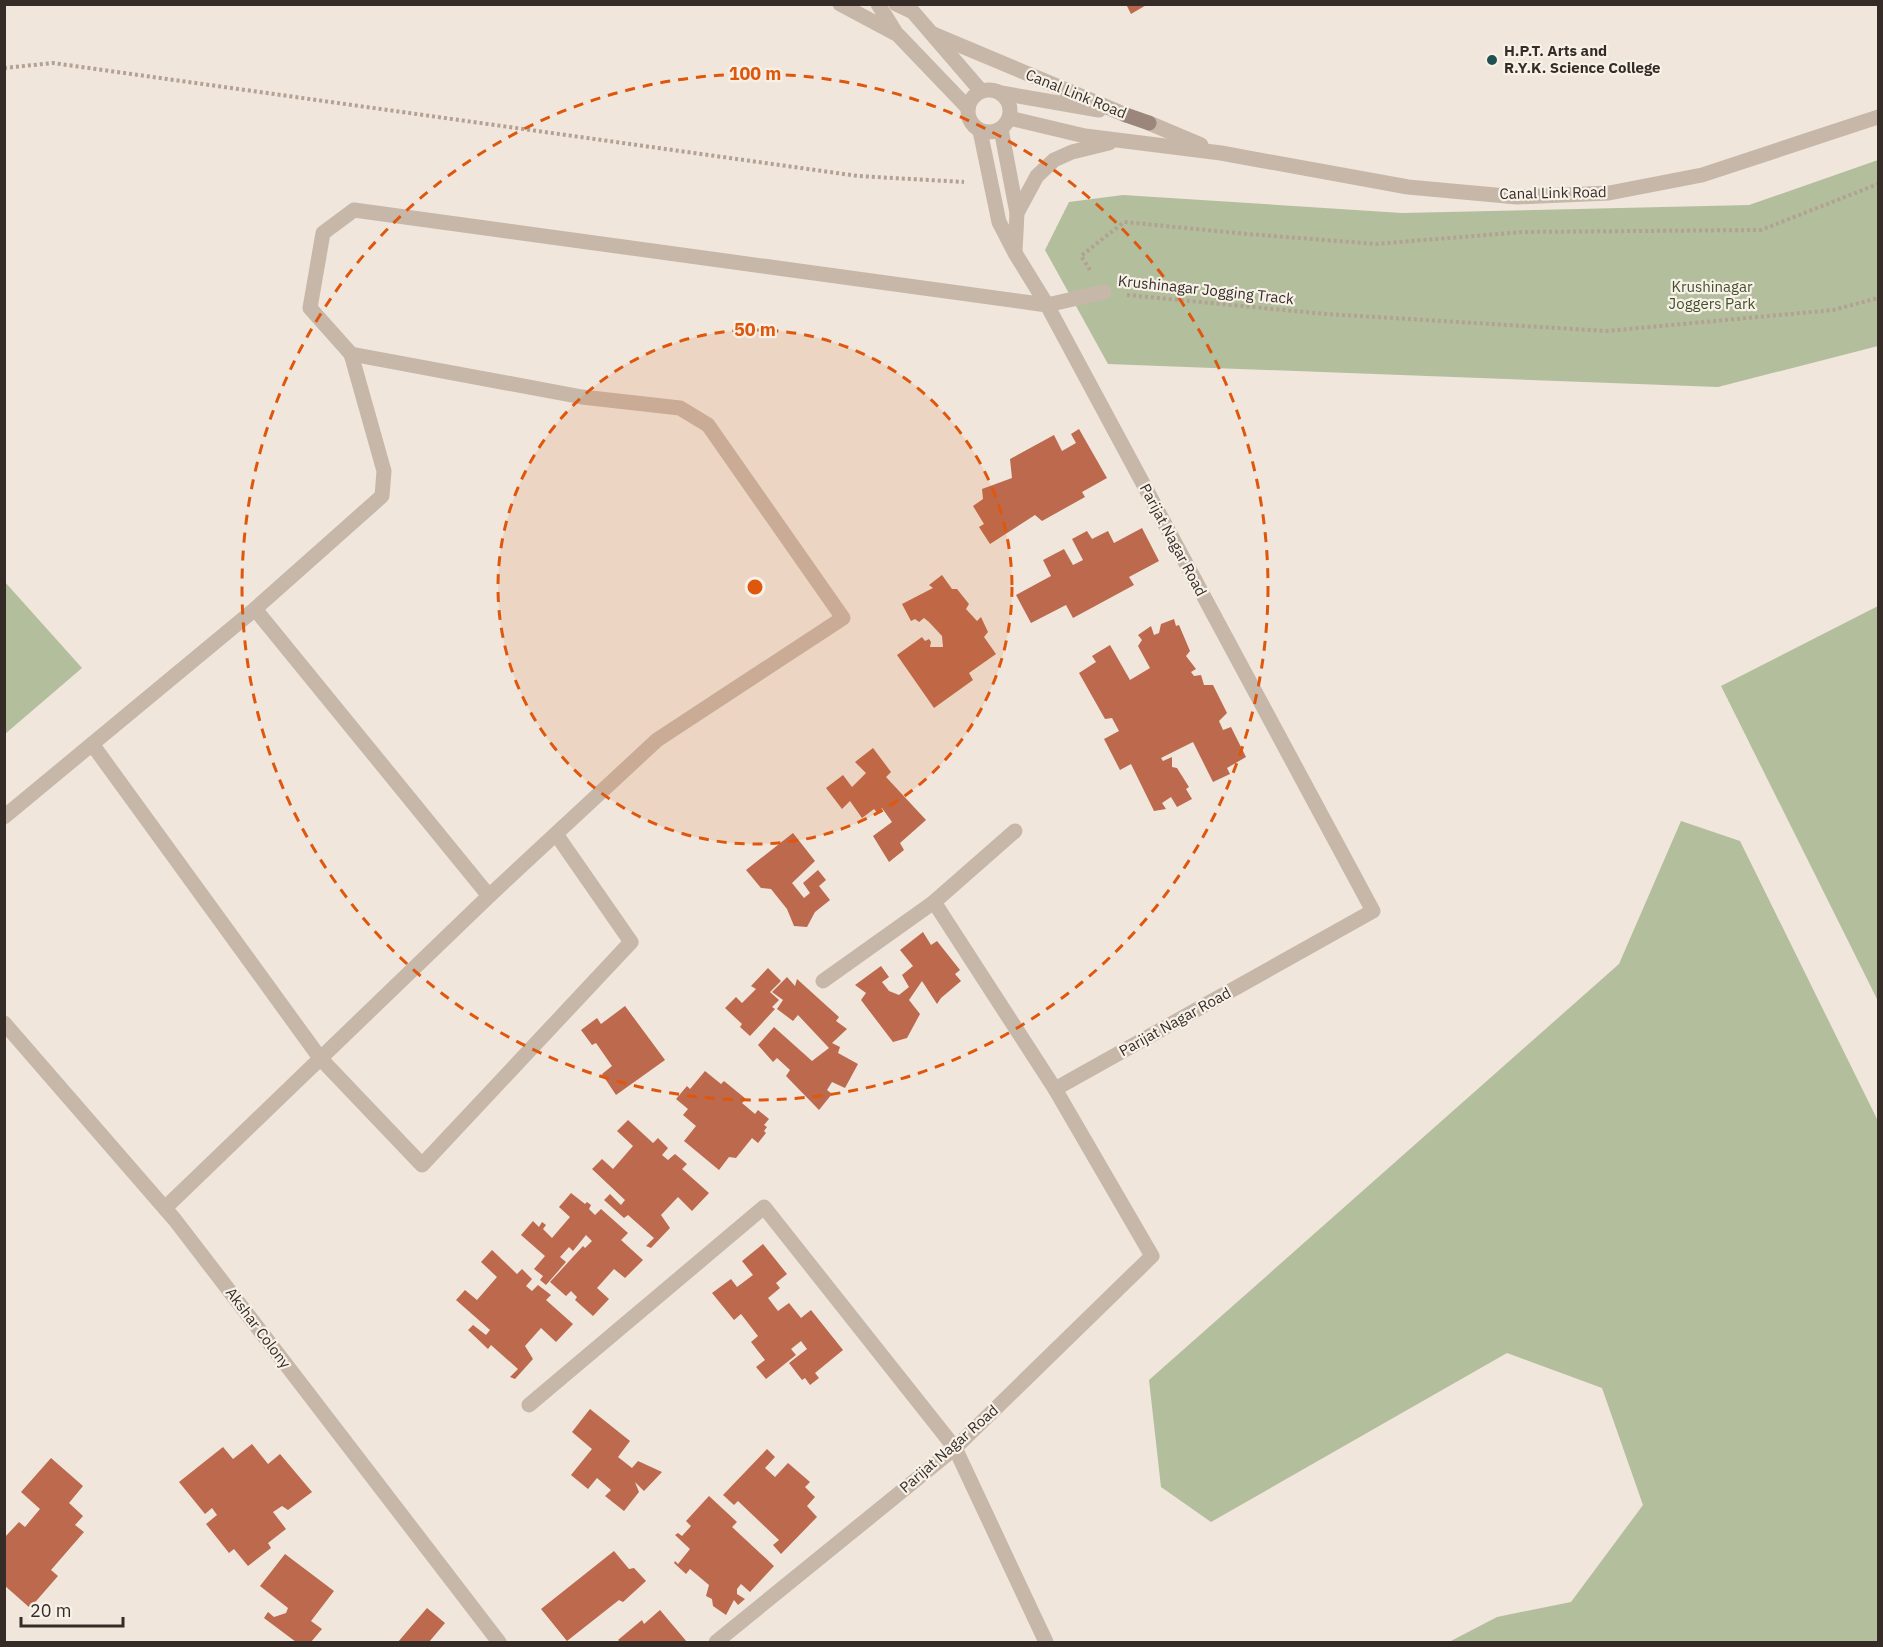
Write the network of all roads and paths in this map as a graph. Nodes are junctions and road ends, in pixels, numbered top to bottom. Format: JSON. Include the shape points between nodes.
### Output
{"nodes":[{"id":1,"x":840,"y":4,"type":"edge"},
{"id":2,"x":878,"y":4,"type":"edge"},
{"id":3,"x":896,"y":4,"type":"edge"},
{"id":4,"x":909,"y":8,"type":"edge"},
{"id":5,"x":933,"y":34,"type":"junction"},
{"id":6,"x":898,"y":35,"type":"junction"},
{"id":7,"x":4,"y":68,"type":"edge"},
{"id":8,"x":981,"y":91,"type":"junction"},
{"id":9,"x":1001,"y":93,"type":"junction"},
{"id":10,"x":968,"y":108,"type":"junction"},
{"id":11,"x":1126,"y":115,"type":"junction"},
{"id":12,"x":1878,"y":117,"type":"edge"},
{"id":13,"x":1005,"y":123,"type":"junction"},
{"id":14,"x":1149,"y":123,"type":"joint"},
{"id":15,"x":980,"y":131,"type":"junction"},
{"id":16,"x":1118,"y":141,"type":"junction"},
{"id":17,"x":1221,"y":153,"type":"junction"},
{"id":18,"x":992,"y":183,"type":"junction"},
{"id":19,"x":1878,"y":184,"type":"edge"},
{"id":20,"x":1017,"y":213,"type":"junction"},
{"id":21,"x":1015,"y":253,"type":"junction"},
{"id":22,"x":1104,"y":292,"type":"junction"},
{"id":23,"x":1878,"y":298,"type":"edge"},
{"id":24,"x":1047,"y":305,"type":"junction"},
{"id":25,"x":351,"y":354,"type":"junction"},
{"id":26,"x":255,"y":609,"type":"junction"},
{"id":27,"x":92,"y":744,"type":"junction"},
{"id":28,"x":4,"y":817,"type":"edge"},
{"id":29,"x":1015,"y":831,"type":"dead end"},
{"id":30,"x":556,"y":834,"type":"junction"},
{"id":31,"x":489,"y":896,"type":"junction"},
{"id":32,"x":934,"y":902,"type":"junction"},
{"id":33,"x":823,"y":981,"type":"dead end"},
{"id":34,"x":4,"y":1023,"type":"edge"},
{"id":35,"x":320,"y":1058,"type":"junction"},
{"id":36,"x":1055,"y":1089,"type":"junction"},
{"id":37,"x":165,"y":1208,"type":"junction"},
{"id":38,"x":529,"y":1405,"type":"dead end"},
{"id":39,"x":955,"y":1448,"type":"junction"},
{"id":40,"x":500,"y":1642,"type":"edge"},
{"id":41,"x":716,"y":1642,"type":"edge"},
{"id":42,"x":1046,"y":1642,"type":"edge"}],
"edges":[{"from":1,"to":6,"type":"street"},
{"from":2,"to":6,"type":"street"},
{"from":3,"to":4,"type":"street","name":"Canal Link Road"},
{"from":4,"to":5,"type":"street","name":"Canal Link Road"},
{"from":5,"to":8,"type":"street","name":"Canal Link Road"},
{"from":5,"to":11,"type":"street","name":"Canal Link Road"},
{"from":6,"to":10,"type":"street"},
{"from":7,"to":18,"type":"path","via":[[53,63],[858,176]]},
{"from":8,"to":9,"type":"street"},
{"from":8,"to":10,"type":"street","via":[[970,100]]},
{"from":9,"to":11,"type":"street"},
{"from":9,"to":13,"type":"street","via":[[1010,104]]},
{"from":10,"to":15,"type":"street","via":[[970,121]]},
{"from":11,"to":14,"type":"main road","name":"Canal Link Road"},
{"from":12,"to":17,"type":"street","name":"Canal Link Road","via":[[1701,175],[1609,193],[1517,197],[1408,188]]},
{"from":13,"to":15,"type":"street","via":[[994,132]]},
{"from":13,"to":16,"type":"street","name":"Canal Link Road"},
{"from":13,"to":20,"type":"street"},
{"from":14,"to":17,"type":"street","name":"Canal Link Road"},
{"from":15,"to":18,"type":"street"},
{"from":16,"to":17,"type":"street","name":"Canal Link Road"},
{"from":16,"to":20,"type":"street","via":[[1054,160],[1037,176]]},
{"from":18,"to":21,"type":"street","via":[[999,222]]},
{"from":19,"to":22,"type":"path","name":"Krushinagar Jogging Track","via":[[1761,230],[1522,232],[1376,243],[1124,222],[1081,256]]},
{"from":20,"to":21,"type":"street"},
{"from":21,"to":24,"type":"street"},
{"from":22,"to":23,"type":"path","name":"Krushinagar Jogging Track","via":[[1326,314],[1607,331],[1833,310]]},
{"from":22,"to":24,"type":"street"},
{"from":24,"to":25,"type":"street","via":[[354,210],[323,233],[310,308]]},
{"from":24,"to":36,"type":"street","name":"Parijat Nagar Road","via":[[1373,911]]},
{"from":25,"to":26,"type":"street","via":[[384,471],[382,496]]},
{"from":25,"to":30,"type":"street","via":[[582,397],[680,408],[708,425],[843,618],[657,740]]},
{"from":26,"to":27,"type":"street"},
{"from":26,"to":31,"type":"street"},
{"from":27,"to":28,"type":"street"},
{"from":27,"to":35,"type":"street"},
{"from":29,"to":32,"type":"street"},
{"from":30,"to":31,"type":"street"},
{"from":30,"to":35,"type":"street","via":[[631,942],[422,1165]]},
{"from":31,"to":35,"type":"street"},
{"from":32,"to":33,"type":"street"},
{"from":32,"to":36,"type":"street"},
{"from":34,"to":37,"type":"street","name":"Akshar Colony"},
{"from":35,"to":37,"type":"street"},
{"from":36,"to":39,"type":"street","name":"Parijat Nagar Road","via":[[1152,1256]]},
{"from":37,"to":40,"type":"street","name":"Akshar Colony"},
{"from":38,"to":39,"type":"street","via":[[765,1208]]},
{"from":39,"to":41,"type":"street","name":"Parijat Nagar Road"},
{"from":39,"to":42,"type":"street"}]}
